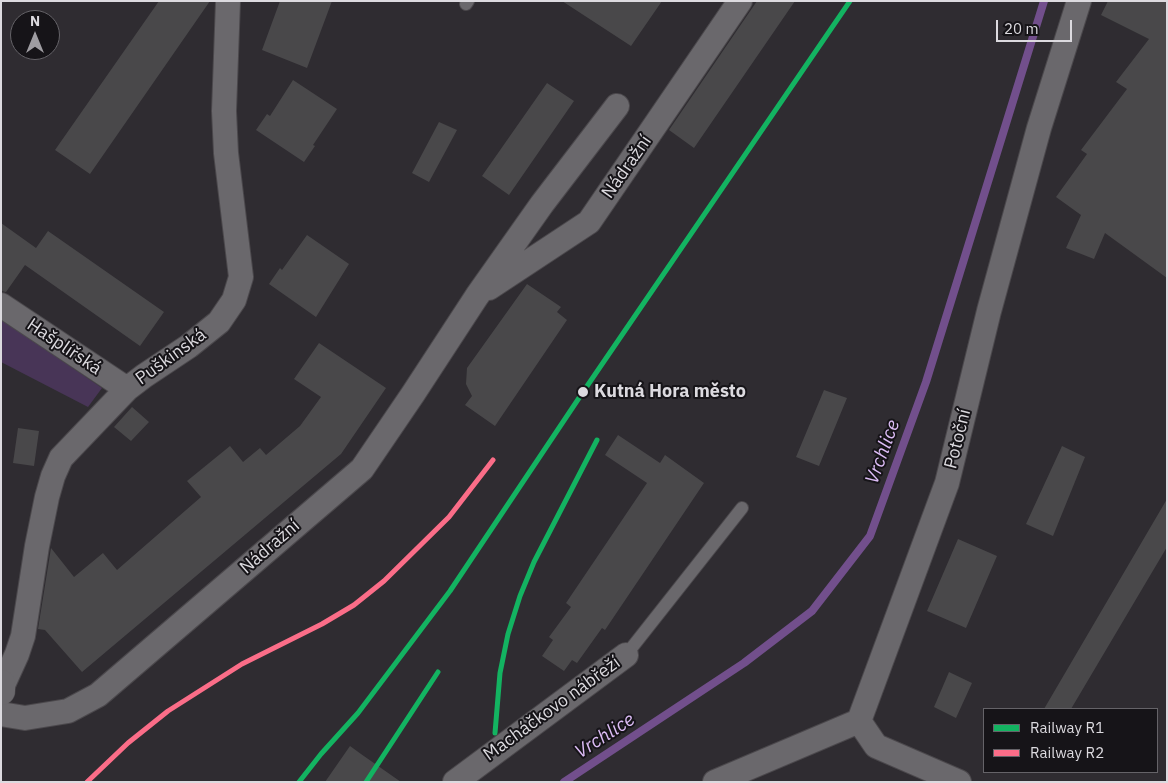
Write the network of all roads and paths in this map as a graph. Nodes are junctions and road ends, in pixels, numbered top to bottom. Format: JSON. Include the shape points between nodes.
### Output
{"nodes":[{"id":1,"x":740,"y":1,"type":"edge"},
{"id":2,"x":1079,"y":1,"type":"edge"},
{"id":3,"x":227,"y":9,"type":"edge"},
{"id":4,"x":617,"y":106,"type":"dead end"},
{"id":5,"x":477,"y":296,"type":"junction"},
{"id":6,"x":1,"y":305,"type":"edge"},
{"id":7,"x":128,"y":389,"type":"junction"},
{"id":8,"x":742,"y":508,"type":"dead end"},
{"id":9,"x":626,"y":655,"type":"joint"},
{"id":10,"x":2,"y":686,"type":"edge"},
{"id":11,"x":1,"y":691,"type":"edge"},
{"id":12,"x":1,"y":714,"type":"edge"},
{"id":13,"x":859,"y":720,"type":"junction"},
{"id":14,"x":455,"y":782,"type":"edge"},
{"id":15,"x":715,"y":782,"type":"edge"},
{"id":16,"x":960,"y":782,"type":"edge"}],
"edges":[{"from":1,"to":5,"type":"street","name":"Nádražní","via":[[589,222]]},
{"from":2,"to":13,"type":"street","name":"Potoční","via":[[1039,128],[996,284],[947,483]]},
{"from":3,"to":7,"type":"street","name":"Puškinská","via":[[226,152],[241,277],[234,300],[219,322]]},
{"from":4,"to":5,"type":"street","name":"Nádražní"},
{"from":5,"to":12,"type":"street","name":"Nádražní","via":[[362,468],[98,696],[68,711],[25,718]]},
{"from":6,"to":7,"type":"street","name":"Hašplířská"},
{"from":7,"to":10,"type":"street","name":"Puškinská","via":[[62,458],[53,476],[37,546],[23,636]]},
{"from":8,"to":9,"type":"lane"},
{"from":9,"to":14,"type":"street","name":"Macháčkovo nábřeží"},
{"from":10,"to":11,"type":"street"},
{"from":13,"to":15,"type":"street"},
{"from":13,"to":16,"type":"street","via":[[876,746]]}]}
